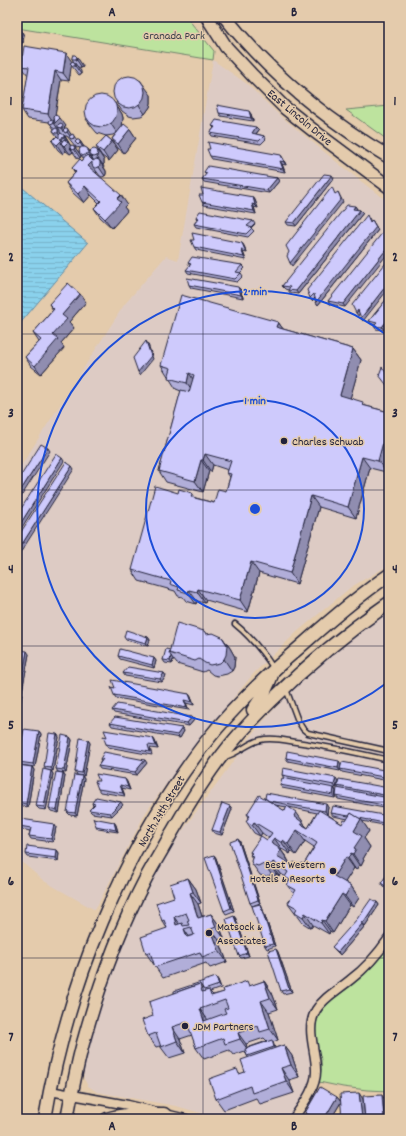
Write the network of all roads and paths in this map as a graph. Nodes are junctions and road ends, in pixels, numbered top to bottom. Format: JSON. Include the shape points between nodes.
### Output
{"nodes":[{"id":1,"x":207,"y":17,"type":"edge"},
{"id":2,"x":225,"y":17,"type":"edge"},
{"id":3,"x":389,"y":157,"type":"edge"},
{"id":4,"x":389,"y":187,"type":"edge"},
{"id":5,"x":389,"y":575,"type":"edge"},
{"id":6,"x":389,"y":603,"type":"edge"},
{"id":7,"x":235,"y":624,"type":"dead end"},
{"id":8,"x":307,"y":667,"type":"junction"},
{"id":9,"x":274,"y":669,"type":"junction"},
{"id":10,"x":285,"y":687,"type":"junction"},
{"id":11,"x":229,"y":746,"type":"junction"},
{"id":12,"x":389,"y":751,"type":"edge"},
{"id":13,"x":220,"y":758,"type":"junction"},
{"id":14,"x":389,"y":760,"type":"edge"},
{"id":15,"x":389,"y":938,"type":"edge"},
{"id":16,"x":50,"y":1091,"type":"junction"},
{"id":17,"x":71,"y":1094,"type":"junction"},
{"id":18,"x":164,"y":1114,"type":"junction"},
{"id":19,"x":45,"y":1119,"type":"edge"},
{"id":20,"x":67,"y":1119,"type":"edge"},
{"id":21,"x":107,"y":1119,"type":"edge"},
{"id":22,"x":186,"y":1119,"type":"edge"},
{"id":23,"x":293,"y":1119,"type":"edge"}],
"edges":[{"from":1,"to":4,"type":"main road","name":"East Lincoln Drive","via":[[226,47],[285,108]]},
{"from":2,"to":3,"type":"main road","name":"East Lincoln Drive","via":[[267,65],[291,87],[326,115]]},
{"from":5,"to":9,"type":"main road","name":"North 24th Street","via":[[335,616]]},
{"from":6,"to":8,"type":"main road","name":"North 24th Street"},
{"from":7,"to":9,"type":"lane","via":[[265,654]]},
{"from":8,"to":9,"type":"main road","via":[[290,671]]},
{"from":8,"to":10,"type":"main road","name":"North 24th Street"},
{"from":9,"to":11,"type":"main road","via":[[269,686],[235,733]]},
{"from":9,"to":16,"type":"main road","name":"North 24th Street","via":[[238,705],[206,743],[145,834],[109,905],[90,954],[66,1024]]},
{"from":10,"to":11,"type":"main road","name":"North 24th Street"},
{"from":10,"to":12,"type":"lane","via":[[298,721],[308,733]]},
{"from":11,"to":13,"type":"main road","name":"North 24th Street"},
{"from":13,"to":14,"type":"lane","via":[[259,740],[274,739],[313,744]]},
{"from":13,"to":17,"type":"main road","name":"North 24th Street","via":[[146,877],[122,929],[92,1010]]},
{"from":15,"to":23,"type":"street","via":[[368,965],[329,995],[315,1011],[311,1024],[316,1071],[314,1082]]},
{"from":16,"to":17,"type":"street"},
{"from":16,"to":19,"type":"main road","name":"North 24th Street"},
{"from":17,"to":18,"type":"street","via":[[128,1104]]},
{"from":17,"to":20,"type":"main road","name":"North 24th Street"},
{"from":18,"to":21,"type":"main road","via":[[115,1116]]},
{"from":18,"to":22,"type":"street"}]}
